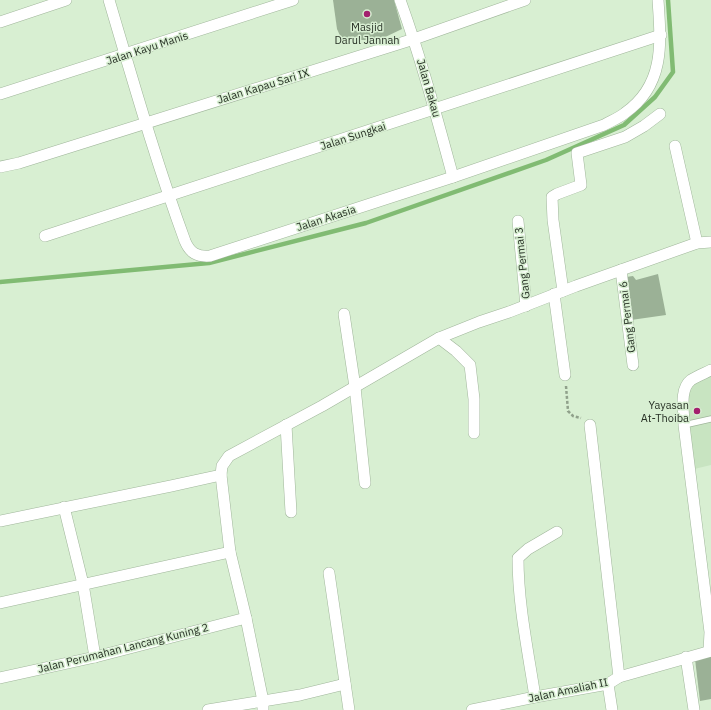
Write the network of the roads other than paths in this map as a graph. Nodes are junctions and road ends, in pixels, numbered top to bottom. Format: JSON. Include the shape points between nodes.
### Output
{"nodes":[{"id":1,"x":66,"y":0,"type":"edge"},
{"id":2,"x":109,"y":0,"type":"edge"},
{"id":3,"x":293,"y":0,"type":"edge"},
{"id":4,"x":400,"y":0,"type":"edge"},
{"id":5,"x":525,"y":0,"type":"edge"},
{"id":6,"x":658,"y":0,"type":"edge"},
{"id":7,"x":0,"y":22,"type":"edge"},
{"id":8,"x":661,"y":35,"type":"junction"},
{"id":9,"x":414,"y":39,"type":"junction"},
{"id":10,"x":126,"y":55,"type":"junction"},
{"id":11,"x":0,"y":94,"type":"edge"},
{"id":12,"x":435,"y":110,"type":"junction"},
{"id":13,"x":660,"y":114,"type":"dead end"},
{"id":14,"x":145,"y":122,"type":"junction"},
{"id":15,"x":675,"y":146,"type":"dead end"},
{"id":16,"x":0,"y":167,"type":"edge"},
{"id":17,"x":453,"y":177,"type":"junction"},
{"id":18,"x":168,"y":196,"type":"junction"},
{"id":19,"x":518,"y":221,"type":"dead end"},
{"id":20,"x":45,"y":236,"type":"dead end"},
{"id":21,"x":711,"y":242,"type":"edge"},
{"id":22,"x":697,"y":243,"type":"junction"},
{"id":23,"x":621,"y":270,"type":"junction"},
{"id":24,"x":559,"y":292,"type":"junction"},
{"id":25,"x":526,"y":306,"type":"junction"},
{"id":26,"x":344,"y":314,"type":"dead end"},
{"id":27,"x":439,"y":338,"type":"junction"},
{"id":28,"x":633,"y":365,"type":"dead end"},
{"id":29,"x":711,"y":370,"type":"edge"},
{"id":30,"x":565,"y":375,"type":"road end"},
{"id":31,"x":355,"y":387,"type":"junction"},
{"id":32,"x":711,"y":419,"type":"edge"},
{"id":33,"x":286,"y":425,"type":"junction"},
{"id":34,"x":590,"y":425,"type":"road end"},
{"id":35,"x":684,"y":425,"type":"junction"},
{"id":36,"x":474,"y":433,"type":"dead end"},
{"id":37,"x":221,"y":475,"type":"junction"},
{"id":38,"x":365,"y":483,"type":"dead end"},
{"id":39,"x":64,"y":507,"type":"junction"},
{"id":40,"x":291,"y":512,"type":"dead end"},
{"id":41,"x":0,"y":521,"type":"edge"},
{"id":42,"x":557,"y":532,"type":"dead end"},
{"id":43,"x":230,"y":552,"type":"junction"},
{"id":44,"x":329,"y":573,"type":"dead end"},
{"id":45,"x":83,"y":584,"type":"junction"},
{"id":46,"x":0,"y":603,"type":"edge"},
{"id":47,"x":246,"y":618,"type":"junction"},
{"id":48,"x":710,"y":651,"type":"edge"},
{"id":49,"x":95,"y":657,"type":"junction"},
{"id":50,"x":686,"y":658,"type":"junction"},
{"id":51,"x":619,"y":677,"type":"junction"},
{"id":52,"x":0,"y":678,"type":"edge"},
{"id":53,"x":345,"y":684,"type":"junction"},
{"id":54,"x":608,"y":684,"type":"junction"},
{"id":55,"x":535,"y":697,"type":"junction"},
{"id":56,"x":263,"y":706,"type":"edge"},
{"id":57,"x":208,"y":710,"type":"edge"},
{"id":58,"x":348,"y":710,"type":"edge"},
{"id":59,"x":472,"y":710,"type":"edge"},
{"id":60,"x":612,"y":710,"type":"edge"},
{"id":61,"x":694,"y":710,"type":"edge"}],
"edges":[{"from":1,"to":7,"type":"street"},
{"from":2,"to":10,"type":"street","name":"Jalan Akasia"},
{"from":3,"to":10,"type":"street","name":"Jalan Kayu Manis"},
{"from":4,"to":9,"type":"street","name":"Jalan Bakau"},
{"from":5,"to":9,"type":"street","name":"Jalan Kapau Sari IX"},
{"from":6,"to":8,"type":"street","name":"Jalan Akasia"},
{"from":8,"to":12,"type":"street","name":"Jalan Sungkai"},
{"from":8,"to":17,"type":"street","name":"Jalan Akasia","via":[[659,59],[650,87],[641,100],[626,113],[604,125]]},
{"from":9,"to":12,"type":"street","name":"Jalan Bakau"},
{"from":9,"to":14,"type":"street","name":"Jalan Kapau Sari IX"},
{"from":10,"to":11,"type":"street","name":"Jalan Kayu Manis"},
{"from":10,"to":14,"type":"street","name":"Jalan Akasia"},
{"from":12,"to":17,"type":"street","name":"Jalan Bakau"},
{"from":12,"to":18,"type":"street","name":"Jalan Sungkai"},
{"from":13,"to":24,"type":"street","via":[[625,137],[577,153],[581,185],[552,197]]},
{"from":14,"to":16,"type":"street","name":"Jalan Kapau Sari IX"},
{"from":14,"to":18,"type":"street","name":"Jalan Akasia"},
{"from":15,"to":22,"type":"street"},
{"from":17,"to":18,"type":"street","name":"Jalan Akasia","via":[[203,257],[188,248]]},
{"from":18,"to":20,"type":"street","name":"Jalan Sungkai"},
{"from":19,"to":25,"type":"street","name":"Gang Permai 3"},
{"from":21,"to":22,"type":"street"},
{"from":22,"to":23,"type":"street"},
{"from":23,"to":24,"type":"street"},
{"from":23,"to":28,"type":"street","name":"Gang Permai 6"},
{"from":24,"to":25,"type":"street"},
{"from":24,"to":30,"type":"street"},
{"from":25,"to":27,"type":"street"},
{"from":26,"to":31,"type":"street"},
{"from":27,"to":31,"type":"street"},
{"from":27,"to":36,"type":"street","via":[[470,365]]},
{"from":29,"to":35,"type":"street","via":[[687,384],[684,397]]},
{"from":31,"to":33,"type":"street"},
{"from":31,"to":38,"type":"street"},
{"from":32,"to":35,"type":"lane"},
{"from":33,"to":37,"type":"street","via":[[230,456],[222,466]]},
{"from":33,"to":40,"type":"street"},
{"from":34,"to":51,"type":"street"},
{"from":35,"to":48,"type":"street","via":[[710,632]]},
{"from":37,"to":39,"type":"street"},
{"from":37,"to":43,"type":"street"},
{"from":39,"to":41,"type":"street"},
{"from":39,"to":45,"type":"street"},
{"from":42,"to":55,"type":"street","via":[[518,558],[524,627]]},
{"from":43,"to":45,"type":"street"},
{"from":43,"to":47,"type":"street"},
{"from":44,"to":53,"type":"street"},
{"from":45,"to":46,"type":"street"},
{"from":45,"to":49,"type":"street"},
{"from":47,"to":49,"type":"street","name":"Jalan Perumahan Lancang Kuning 2"},
{"from":47,"to":56,"type":"street"},
{"from":48,"to":50,"type":"street","name":"Jalan Amaliah II"},
{"from":49,"to":52,"type":"street","name":"Jalan Perumahan Lancang Kuning 2"},
{"from":50,"to":51,"type":"street","name":"Jalan Amaliah II"},
{"from":50,"to":61,"type":"street"},
{"from":51,"to":54,"type":"street","name":"Jalan Amaliah II"},
{"from":53,"to":56,"type":"street"},
{"from":53,"to":58,"type":"street"},
{"from":54,"to":55,"type":"street","name":"Jalan Amaliah II"},
{"from":54,"to":60,"type":"street"},
{"from":55,"to":59,"type":"street","name":"Jalan Amaliah II"},
{"from":56,"to":57,"type":"street"}]}
